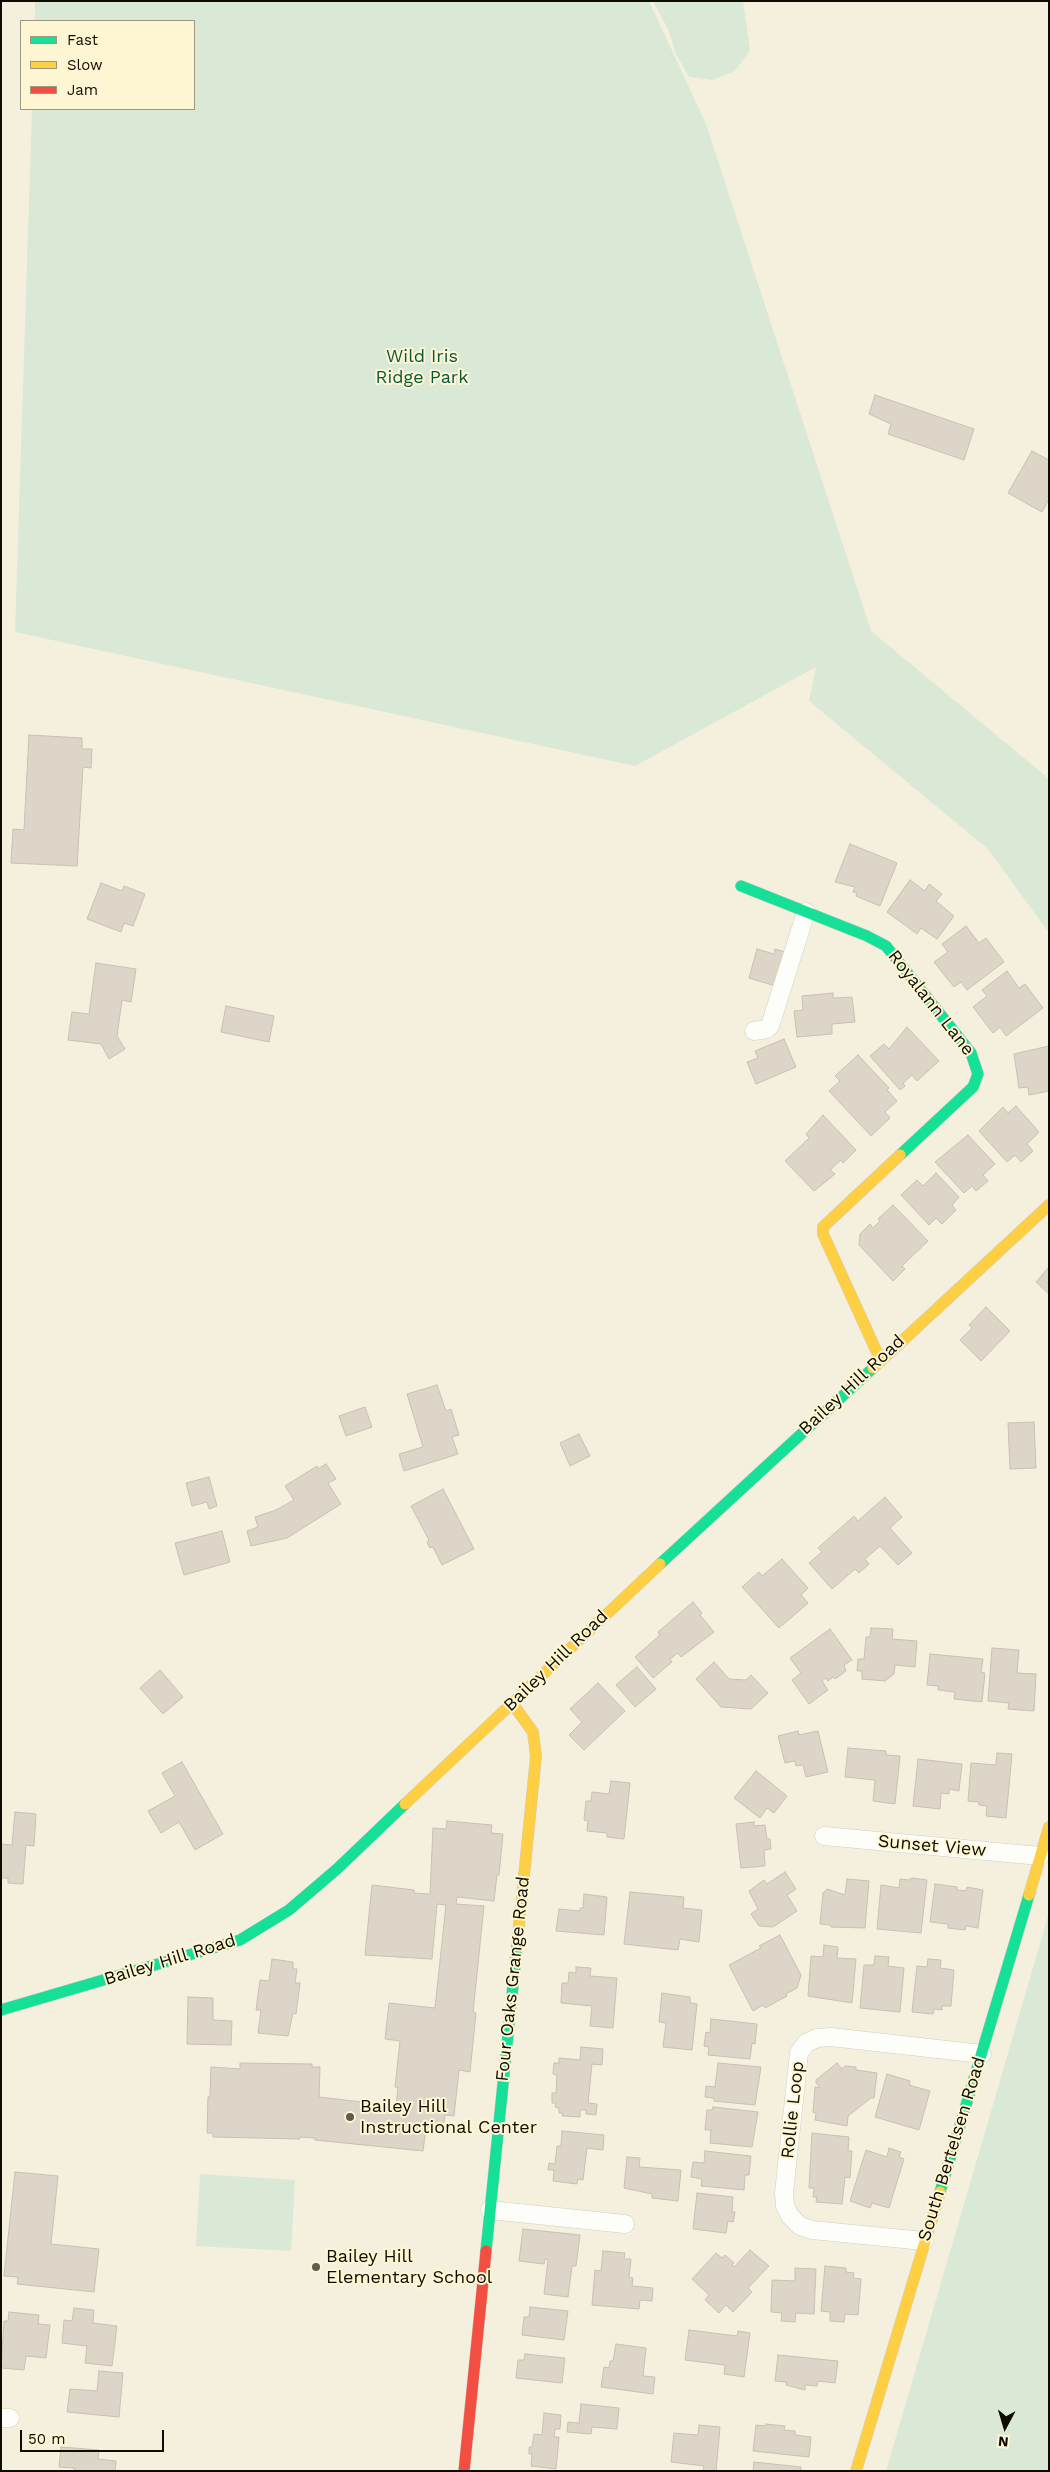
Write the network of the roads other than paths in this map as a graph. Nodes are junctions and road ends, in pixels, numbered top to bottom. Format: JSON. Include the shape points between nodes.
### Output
{"nodes":[{"id":1,"x":741,"y":886,"type":"dead end"},
{"id":2,"x":806,"y":912,"type":"junction"},
{"id":3,"x":754,"y":1031,"type":"dead end"},
{"id":4,"x":1049,"y":1206,"type":"edge"},
{"id":5,"x":880,"y":1359,"type":"junction"},
{"id":6,"x":512,"y":1703,"type":"junction"},
{"id":7,"x":1049,"y":1827,"type":"edge"},
{"id":8,"x":824,"y":1836,"type":"dead end"},
{"id":9,"x":1040,"y":1856,"type":"junction"},
{"id":10,"x":1,"y":2010,"type":"edge"},
{"id":11,"x":982,"y":2054,"type":"junction"},
{"id":12,"x":490,"y":2210,"type":"junction"},
{"id":13,"x":625,"y":2224,"type":"dead end"},
{"id":14,"x":924,"y":2241,"type":"junction"},
{"id":15,"x":464,"y":2471,"type":"edge"},
{"id":16,"x":856,"y":2471,"type":"edge"}],
"edges":[{"from":1,"to":2,"type":"main road","name":"Royalann Lane"},
{"from":2,"to":3,"type":"street","via":[[770,1026]]},
{"from":2,"to":5,"type":"main road","name":"Royalann Lane","via":[[886,946],[983,1070],[973,1087],[822,1230]]},
{"from":4,"to":5,"type":"main road","name":"Bailey Hill Road"},
{"from":5,"to":6,"type":"main road","name":"Bailey Hill Road"},
{"from":6,"to":10,"type":"main road","name":"Bailey Hill Road","via":[[337,1869],[266,1926],[240,1940],[194,1956]]},
{"from":6,"to":12,"type":"main road","name":"Four Oaks Grange Road","via":[[533,1732],[536,1756]]},
{"from":7,"to":9,"type":"main road","name":"South Bertelsen Road"},
{"from":8,"to":9,"type":"street","name":"Sunset View"},
{"from":9,"to":11,"type":"main road","name":"South Bertelsen Road"},
{"from":11,"to":14,"type":"main road","name":"South Bertelsen Road"},
{"from":11,"to":14,"type":"street","name":"Rollie Loop","via":[[831,2037],[806,2043],[799,2054],[784,2193],[790,2216],[800,2226],[812,2230]]},
{"from":12,"to":13,"type":"street"},
{"from":12,"to":15,"type":"main road","name":"Four Oaks Grange Road"},
{"from":14,"to":16,"type":"main road","name":"South Bertelsen Road"}]}
